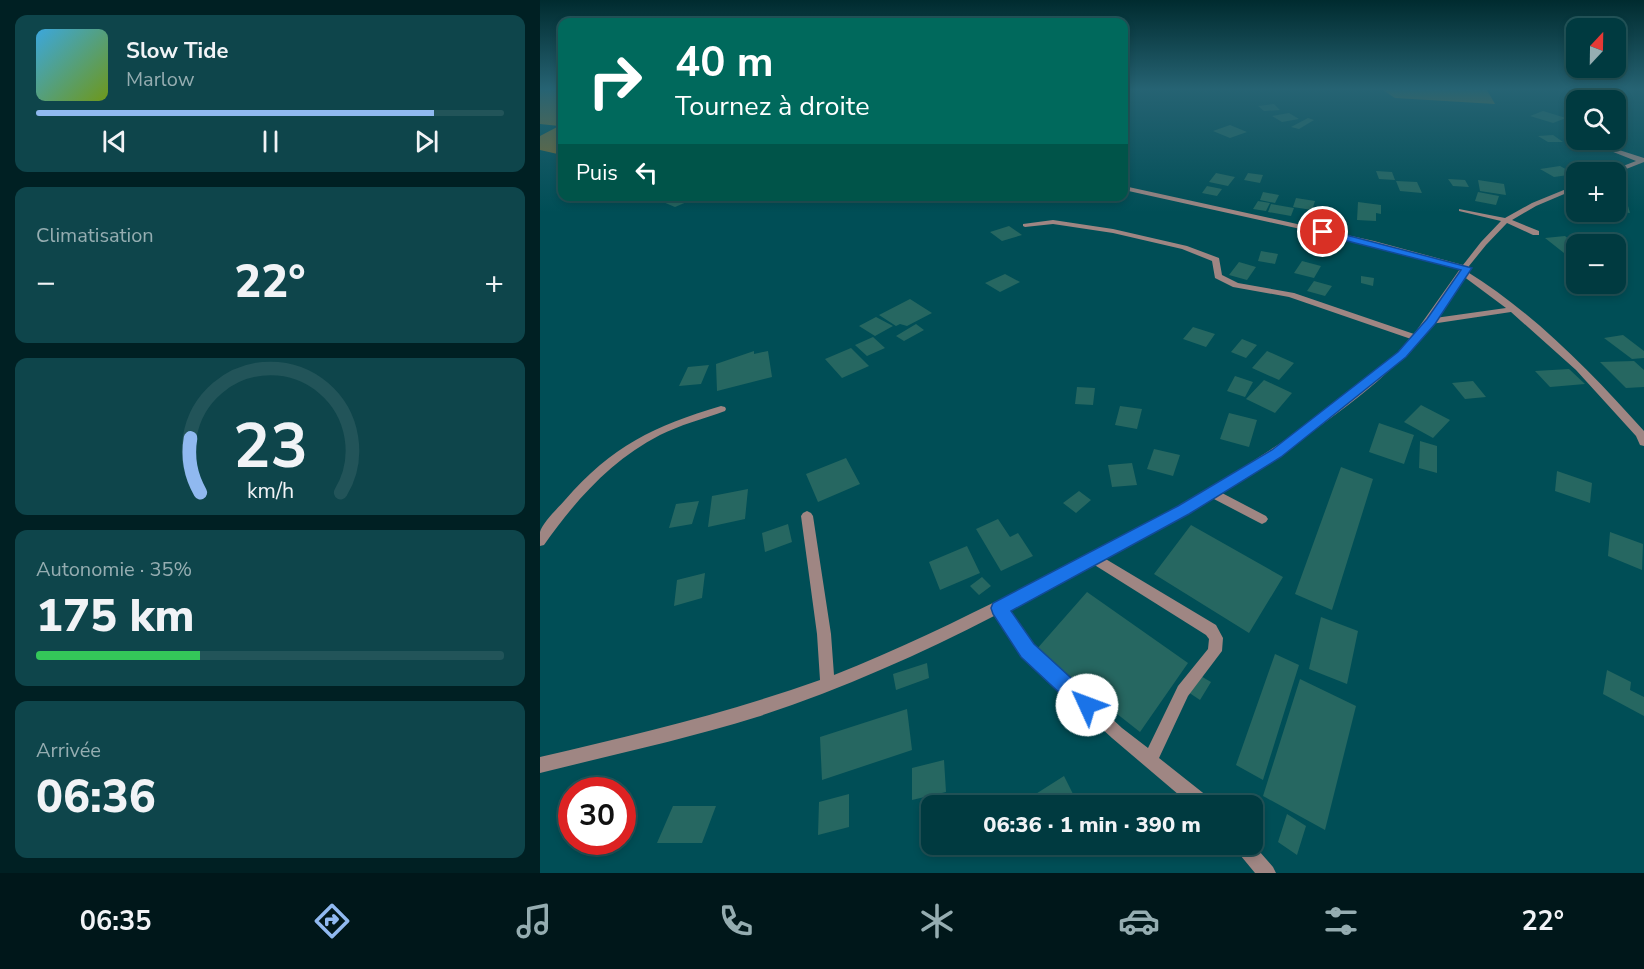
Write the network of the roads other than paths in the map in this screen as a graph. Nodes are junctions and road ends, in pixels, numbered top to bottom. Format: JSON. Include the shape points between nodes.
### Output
{"nodes":[{"id":1,"x":1615,"y":150,"type":"edge"},
{"id":2,"x":1643,"y":160,"type":"edge"},
{"id":3,"x":1626,"y":167,"type":"edge"},
{"id":4,"x":1128,"y":189,"type":"edge"},
{"id":5,"x":1566,"y":191,"type":"edge"},
{"id":6,"x":1461,"y":210,"type":"dead end"},
{"id":7,"x":1508,"y":221,"type":"junction"},
{"id":8,"x":1025,"y":225,"type":"dead end"},
{"id":9,"x":1536,"y":233,"type":"dead end"},
{"id":10,"x":1465,"y":270,"type":"junction"},
{"id":11,"x":1513,"y":309,"type":"junction"},
{"id":12,"x":1431,"y":321,"type":"junction"},
{"id":13,"x":1417,"y":338,"type":"junction"},
{"id":14,"x":721,"y":410,"type":"dead end"},
{"id":15,"x":1643,"y":437,"type":"edge"},
{"id":16,"x":1212,"y":493,"type":"junction"},
{"id":17,"x":807,"y":516,"type":"dead end"},
{"id":18,"x":1262,"y":519,"type":"dead end"},
{"id":19,"x":540,"y":541,"type":"edge"},
{"id":20,"x":1094,"y":558,"type":"junction"},
{"id":21,"x":999,"y":608,"type":"junction"},
{"id":22,"x":827,"y":684,"type":"junction"},
{"id":23,"x":1151,"y":758,"type":"junction"},
{"id":24,"x":540,"y":765,"type":"edge"},
{"id":25,"x":1193,"y":795,"type":"edge"},
{"id":26,"x":1251,"y":855,"type":"edge"},
{"id":27,"x":1267,"y":873,"type":"edge"}],
"edges":[{"from":1,"to":2,"type":"street"},
{"from":2,"to":3,"type":"street"},
{"from":4,"to":10,"type":"street","via":[[1374,243]]},
{"from":5,"to":7,"type":"street","via":[[1540,201]]},
{"from":6,"to":7,"type":"street"},
{"from":7,"to":9,"type":"street"},
{"from":7,"to":10,"type":"street"},
{"from":8,"to":13,"type":"street","via":[[1062,224],[1197,251],[1216,260],[1218,276],[1236,285],[1291,295]]},
{"from":10,"to":11,"type":"street"},
{"from":10,"to":12,"type":"street"},
{"from":11,"to":12,"type":"street"},
{"from":11,"to":15,"type":"street","via":[[1577,364]]},
{"from":12,"to":13,"type":"street"},
{"from":13,"to":16,"type":"street","via":[[1337,408],[1276,454]]},
{"from":14,"to":19,"type":"street","via":[[657,432],[633,445],[556,517]]},
{"from":16,"to":18,"type":"street"},
{"from":16,"to":20,"type":"street"},
{"from":17,"to":22,"type":"street"},
{"from":20,"to":21,"type":"street"},
{"from":20,"to":23,"type":"street","via":[[1211,630],[1216,638],[1215,651],[1183,691]]},
{"from":21,"to":22,"type":"street","via":[[900,656]]},
{"from":21,"to":23,"type":"street","via":[[1028,651],[1117,733]]},
{"from":22,"to":24,"type":"street","via":[[786,700]]},
{"from":23,"to":25,"type":"street"},
{"from":26,"to":27,"type":"street"}]}
